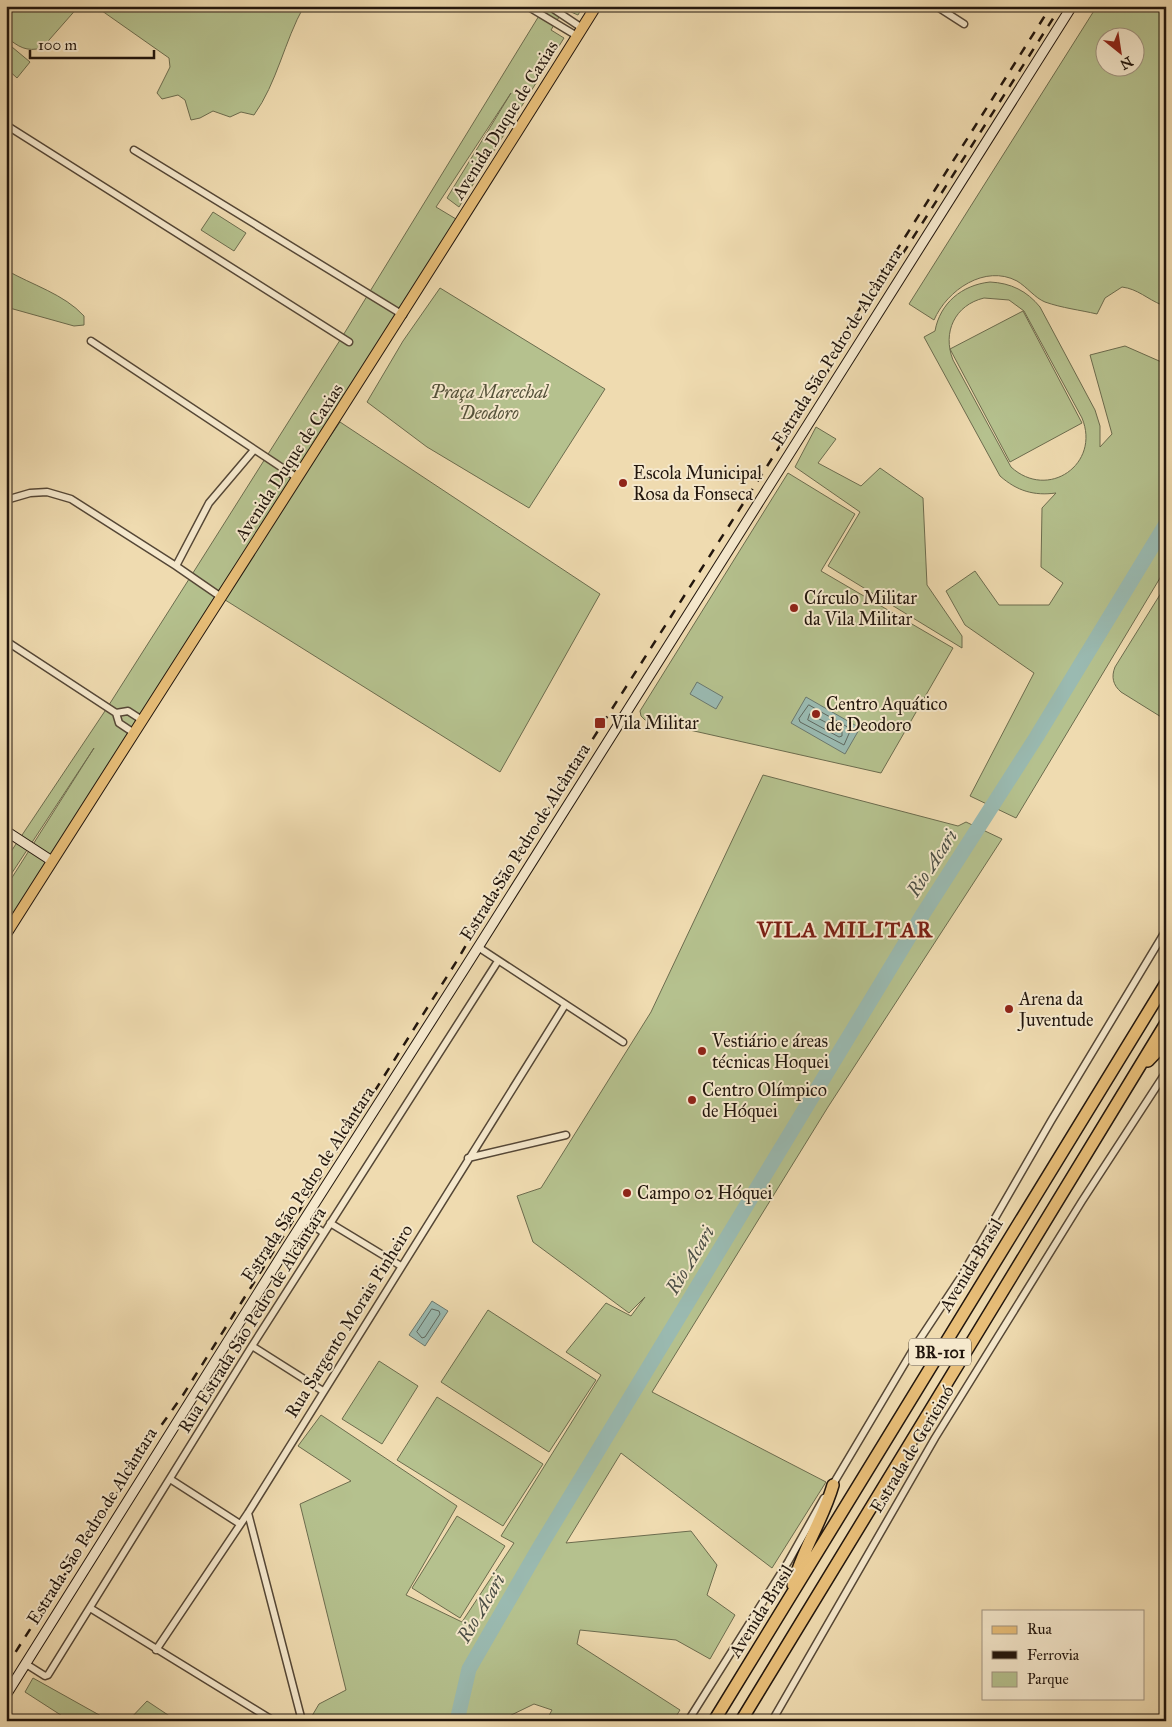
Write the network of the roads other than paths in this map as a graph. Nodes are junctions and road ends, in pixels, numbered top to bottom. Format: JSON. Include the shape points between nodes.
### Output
{"nodes":[{"id":1,"x":527,"y":6,"type":"edge"},
{"id":2,"x":549,"y":6,"type":"edge"},
{"id":3,"x":596,"y":6,"type":"edge"},
{"id":4,"x":936,"y":6,"type":"edge"},
{"id":5,"x":1072,"y":6,"type":"edge"},
{"id":6,"x":964,"y":24,"type":"dead end"},
{"id":7,"x":580,"y":32,"type":"junction"},
{"id":8,"x":6,"y":125,"type":"edge"},
{"id":9,"x":134,"y":150,"type":"dead end"},
{"id":10,"x":403,"y":315,"type":"junction"},
{"id":11,"x":91,"y":341,"type":"dead end"},
{"id":12,"x":349,"y":342,"type":"dead end"},
{"id":13,"x":254,"y":450,"type":"junction"},
{"id":14,"x":296,"y":478,"type":"junction"},
{"id":15,"x":8,"y":499,"type":"edge"},
{"id":16,"x":176,"y":566,"type":"junction"},
{"id":17,"x":221,"y":597,"type":"junction"},
{"id":18,"x":6,"y":641,"type":"edge"},
{"id":19,"x":116,"y":714,"type":"junction"},
{"id":20,"x":142,"y":720,"type":"junction"},
{"id":21,"x":134,"y":733,"type":"junction"},
{"id":22,"x":6,"y":831,"type":"edge"},
{"id":23,"x":52,"y":861,"type":"junction"},
{"id":24,"x":1166,"y":930,"type":"edge"},
{"id":25,"x":6,"y":934,"type":"edge"},
{"id":26,"x":478,"y":947,"type":"junction"},
{"id":27,"x":498,"y":961,"type":"junction"},
{"id":28,"x":1166,"y":983,"type":"edge"},
{"id":29,"x":565,"y":1005,"type":"junction"},
{"id":30,"x":1166,"y":1022,"type":"edge"},
{"id":31,"x":623,"y":1042,"type":"dead end"},
{"id":32,"x":1166,"y":1042,"type":"edge"},
{"id":33,"x":1166,"y":1072,"type":"edge"},
{"id":34,"x":1129,"y":1083,"type":"junction"},
{"id":35,"x":566,"y":1135,"type":"dead end"},
{"id":36,"x":468,"y":1158,"type":"junction"},
{"id":37,"x":304,"y":1219,"type":"junction"},
{"id":38,"x":330,"y":1223,"type":"junction"},
{"id":39,"x":324,"y":1233,"type":"junction"},
{"id":40,"x":401,"y":1266,"type":"junction"},
{"id":41,"x":252,"y":1346,"type":"junction"},
{"id":42,"x":323,"y":1391,"type":"junction"},
{"id":43,"x":170,"y":1479,"type":"junction"},
{"id":44,"x":833,"y":1485,"type":"junction"},
{"id":45,"x":248,"y":1513,"type":"junction"},
{"id":46,"x":240,"y":1524,"type":"junction"},
{"id":47,"x":789,"y":1600,"type":"junction"},
{"id":48,"x":90,"y":1608,"type":"junction"},
{"id":49,"x":156,"y":1650,"type":"junction"},
{"id":50,"x":26,"y":1664,"type":"junction"},
{"id":51,"x":6,"y":1695,"type":"edge"},
{"id":52,"x":274,"y":1721,"type":"edge"},
{"id":53,"x":302,"y":1721,"type":"edge"},
{"id":54,"x":688,"y":1721,"type":"edge"},
{"id":55,"x":714,"y":1721,"type":"edge"},
{"id":56,"x":741,"y":1721,"type":"edge"},
{"id":57,"x":772,"y":1721,"type":"edge"}],
"edges":[{"from":1,"to":7,"type":"street"},
{"from":2,"to":7,"type":"street"},
{"from":3,"to":7,"type":"main road","name":"Avenida Duque de Caxias"},
{"from":4,"to":6,"type":"street"},
{"from":5,"to":26,"type":"street","name":"Estrada São Pedro de Alcântara"},
{"from":7,"to":10,"type":"main road","name":"Avenida Duque de Caxias"},
{"from":8,"to":12,"type":"street"},
{"from":9,"to":10,"type":"street"},
{"from":10,"to":14,"type":"main road","name":"Avenida Duque de Caxias"},
{"from":11,"to":13,"type":"street"},
{"from":13,"to":14,"type":"street"},
{"from":13,"to":16,"type":"street","via":[[208,503]]},
{"from":14,"to":17,"type":"main road","name":"Avenida Duque de Caxias"},
{"from":15,"to":16,"type":"street","via":[[47,492],[71,499]]},
{"from":16,"to":17,"type":"street"},
{"from":17,"to":20,"type":"main road","name":"Avenida Duque de Caxias"},
{"from":18,"to":19,"type":"street"},
{"from":19,"to":20,"type":"street","via":[[128,711]]},
{"from":19,"to":21,"type":"street","via":[[119,723]]},
{"from":20,"to":21,"type":"main road","name":"Avenida Duque de Caxias"},
{"from":21,"to":23,"type":"main road","name":"Avenida Duque de Caxias"},
{"from":22,"to":23,"type":"street"},
{"from":23,"to":25,"type":"main road","name":"Avenida Duque de Caxias"},
{"from":24,"to":44,"type":"street"},
{"from":26,"to":27,"type":"street"},
{"from":26,"to":37,"type":"street","name":"Estrada São Pedro de Alcântara"},
{"from":27,"to":29,"type":"street"},
{"from":27,"to":38,"type":"street","name":"Rua Estrada São Pedro de Alcântara"},
{"from":28,"to":47,"type":"highway","name":"Avenida Brasil","number":"BR-101"},
{"from":29,"to":31,"type":"street"},
{"from":29,"to":36,"type":"street","name":"Rua Sargento Morais Pinheiro"},
{"from":30,"to":34,"type":"highway","number":"BR-101"},
{"from":32,"to":34,"type":"highway"},
{"from":33,"to":57,"type":"street","name":"Estrada de Gericinó","via":[[930,1446]]},
{"from":34,"to":56,"type":"highway","number":"BR-101"},
{"from":35,"to":36,"type":"street"},
{"from":36,"to":40,"type":"street","name":"Rua Sargento Morais Pinheiro"},
{"from":37,"to":39,"type":"street"},
{"from":37,"to":50,"type":"street","name":"Estrada São Pedro de Alcântara"},
{"from":38,"to":39,"type":"street","name":"Rua Estrada São Pedro de Alcântara"},
{"from":38,"to":40,"type":"street"},
{"from":39,"to":41,"type":"street","name":"Rua Estrada São Pedro de Alcântara"},
{"from":40,"to":42,"type":"street","name":"Rua Sargento Morais Pinheiro"},
{"from":41,"to":42,"type":"street"},
{"from":41,"to":43,"type":"street","name":"Rua Estrada São Pedro de Alcântara"},
{"from":42,"to":45,"type":"street","name":"Rua Sargento Morais Pinheiro"},
{"from":43,"to":46,"type":"street"},
{"from":43,"to":48,"type":"street","name":"Rua Estrada São Pedro de Alcântara"},
{"from":44,"to":47,"type":"highway","via":[[804,1553]]},
{"from":44,"to":54,"type":"street"},
{"from":45,"to":46,"type":"street","name":"Rua Sargento Morais Pinheiro"},
{"from":45,"to":53,"type":"street"},
{"from":46,"to":49,"type":"street","name":"Rua Sargento Morais Pinheiro"},
{"from":47,"to":55,"type":"highway","name":"Avenida Brasil","number":"BR-101"},
{"from":48,"to":49,"type":"street"},
{"from":48,"to":50,"type":"street","name":"Rua Estrada São Pedro de Alcântara","via":[[48,1675]]},
{"from":49,"to":52,"type":"street"},
{"from":50,"to":51,"type":"street","name":"Estrada São Pedro de Alcântara"}]}
